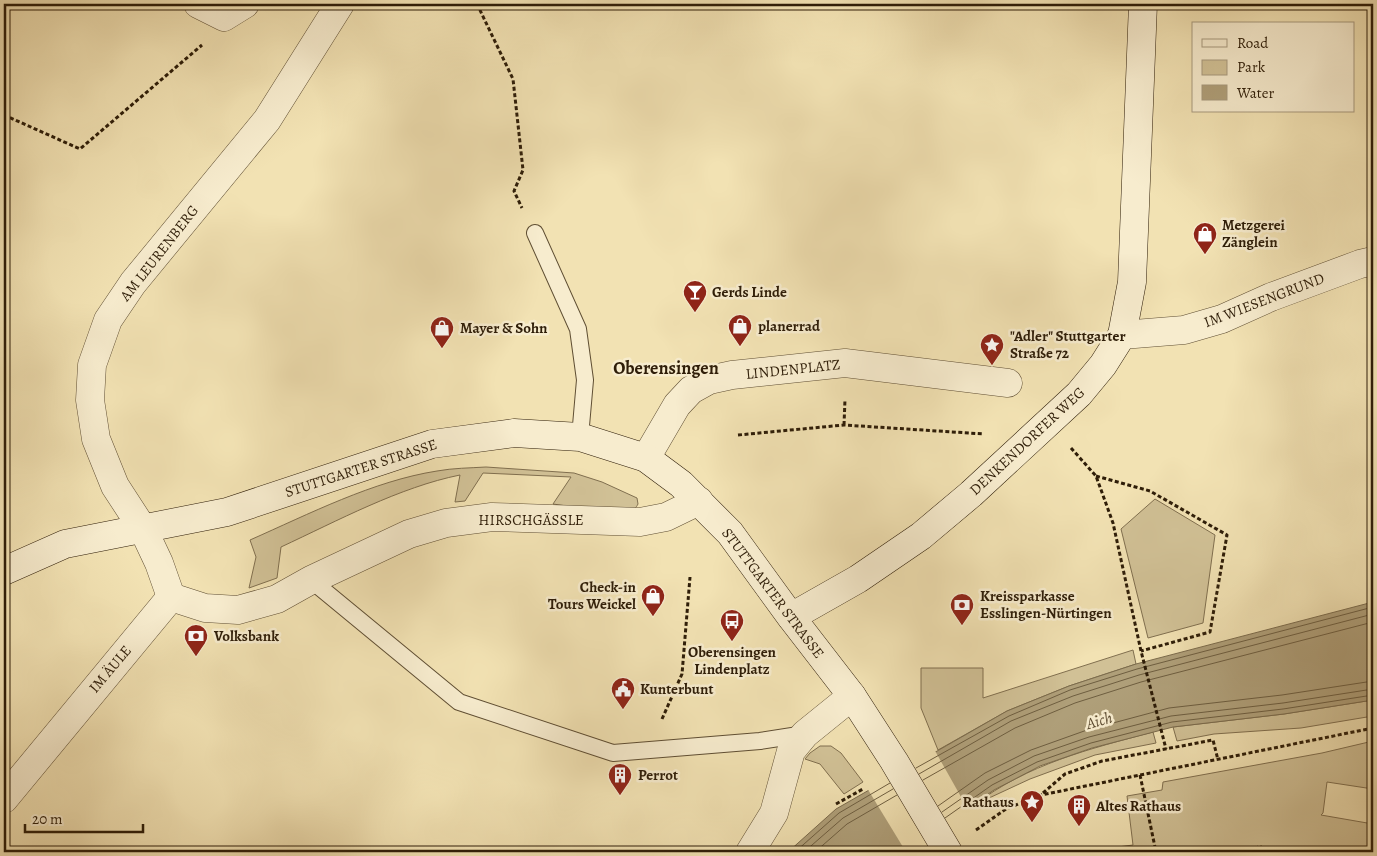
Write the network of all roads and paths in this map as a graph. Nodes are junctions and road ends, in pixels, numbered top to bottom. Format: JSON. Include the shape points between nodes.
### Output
{"nodes":[{"id":1,"x":198,"y":4,"type":"edge"},
{"id":2,"x":340,"y":4,"type":"edge"},
{"id":3,"x":477,"y":4,"type":"edge"},
{"id":4,"x":1143,"y":4,"type":"edge"},
{"id":5,"x":235,"y":10,"type":"edge"},
{"id":6,"x":4,"y":115,"type":"edge"},
{"id":7,"x":534,"y":232,"type":"joint"},
{"id":8,"x":1373,"y":261,"type":"edge"},
{"id":9,"x":1122,"y":335,"type":"junction"},
{"id":10,"x":1008,"y":383,"type":"dead end"},
{"id":11,"x":988,"y":434,"type":"dead end"},
{"id":12,"x":738,"y":435,"type":"dead end"},
{"id":13,"x":580,"y":437,"type":"junction"},
{"id":14,"x":646,"y":458,"type":"junction"},
{"id":15,"x":699,"y":501,"type":"junction"},
{"id":16,"x":143,"y":529,"type":"junction"},
{"id":17,"x":4,"y":571,"type":"edge"},
{"id":18,"x":690,"y":577,"type":"dead end"},
{"id":19,"x":311,"y":580,"type":"junction"},
{"id":20,"x":171,"y":597,"type":"junction"},
{"id":21,"x":791,"y":617,"type":"junction"},
{"id":22,"x":1141,"y":651,"type":"junction"},
{"id":23,"x":852,"y":696,"type":"junction"},
{"id":24,"x":1373,"y":728,"type":"edge"},
{"id":25,"x":805,"y":734,"type":"junction"},
{"id":26,"x":1166,"y":749,"type":"junction"},
{"id":27,"x":648,"y":750,"type":"junction"},
{"id":28,"x":1218,"y":760,"type":"junction"},
{"id":29,"x":1140,"y":775,"type":"junction"},
{"id":30,"x":863,"y":789,"type":"dead end"},
{"id":31,"x":1041,"y":795,"type":"junction"},
{"id":32,"x":4,"y":799,"type":"edge"},
{"id":33,"x":836,"y":804,"type":"dead end"},
{"id":34,"x":973,"y":832,"type":"dead end"},
{"id":35,"x":750,"y":852,"type":"edge"},
{"id":36,"x":947,"y":852,"type":"edge"},
{"id":37,"x":1156,"y":852,"type":"edge"},
{"id":38,"x":1222,"y":852,"type":"edge"},
{"id":39,"x":1271,"y":852,"type":"edge"}],
"edges":[{"from":1,"to":5,"type":"street"},
{"from":2,"to":16,"type":"street","name":"AM LEURENBERG","via":[[266,120],[133,283],[108,320],[92,365],[90,400],[96,440],[115,486]]},
{"from":3,"to":7,"type":"path","via":[[513,79],[523,170],[514,191]]},
{"from":4,"to":9,"type":"street","name":"DENKENDORFER WEG","via":[[1132,282]]},
{"from":5,"to":6,"type":"path","via":[[202,47],[80,150]]},
{"from":7,"to":13,"type":"lane","via":[[578,329],[586,380]]},
{"from":8,"to":9,"type":"street","name":"IM WIESENGRUND","via":[[1271,297],[1222,319],[1184,330]]},
{"from":9,"to":21,"type":"street","name":"DENKENDORFER WEG","via":[[1080,394],[971,494],[921,536],[858,579]]},
{"from":10,"to":14,"type":"street","name":"LINDENPLATZ","via":[[845,363],[732,375],[709,380],[691,390],[677,405]]},
{"from":11,"to":12,"type":"path","via":[[844,426]]},
{"from":13,"to":14,"type":"street","name":"STUTTGARTER STRASSE"},
{"from":13,"to":16,"type":"street","name":"STUTTGARTER STRASSE","via":[[514,433],[432,444],[227,512]]},
{"from":14,"to":15,"type":"street","name":"STUTTGARTER STRASSE"},
{"from":15,"to":19,"type":"street","name":"HIRSCHGÄSSLE","via":[[666,517],[640,522],[492,517],[446,523],[409,534]]},
{"from":15,"to":21,"type":"street","name":"STUTTGARTER STRASSE","via":[[730,533]]},
{"from":16,"to":17,"type":"street","name":"STUTTGARTER STRASSE","via":[[65,544]]},
{"from":16,"to":20,"type":"street"},
{"from":18,"to":27,"type":"path","via":[[682,674]]},
{"from":19,"to":20,"type":"street","name":"HIRSCHGÄSSLE","via":[[276,599],[238,610],[205,608]]},
{"from":19,"to":27,"type":"lane","via":[[459,702],[613,753]]},
{"from":20,"to":32,"type":"street","name":"IM ÄULE"},
{"from":21,"to":23,"type":"street","name":"STUTTGARTER STRASSE"},
{"from":22,"to":22,"type":"path","via":[[1210,632],[1227,534],[1150,491],[1096,476],[1113,523]]},
{"from":22,"to":26,"type":"path"},
{"from":23,"to":25,"type":"street"},
{"from":23,"to":36,"type":"street","name":"STUTTGARTER STRASSE"},
{"from":24,"to":28,"type":"path"},
{"from":25,"to":27,"type":"lane"},
{"from":25,"to":35,"type":"street","via":[[791,751],[774,813]]},
{"from":26,"to":28,"type":"path","via":[[1213,740]]},
{"from":26,"to":31,"type":"path","via":[[1102,762],[1065,774]]},
{"from":28,"to":29,"type":"path"},
{"from":29,"to":31,"type":"path"},
{"from":29,"to":37,"type":"path"},
{"from":30,"to":33,"type":"path"},
{"from":31,"to":34,"type":"path","via":[[1006,809]]},
{"from":38,"to":39,"type":"path","via":[[1261,847]]}]}
